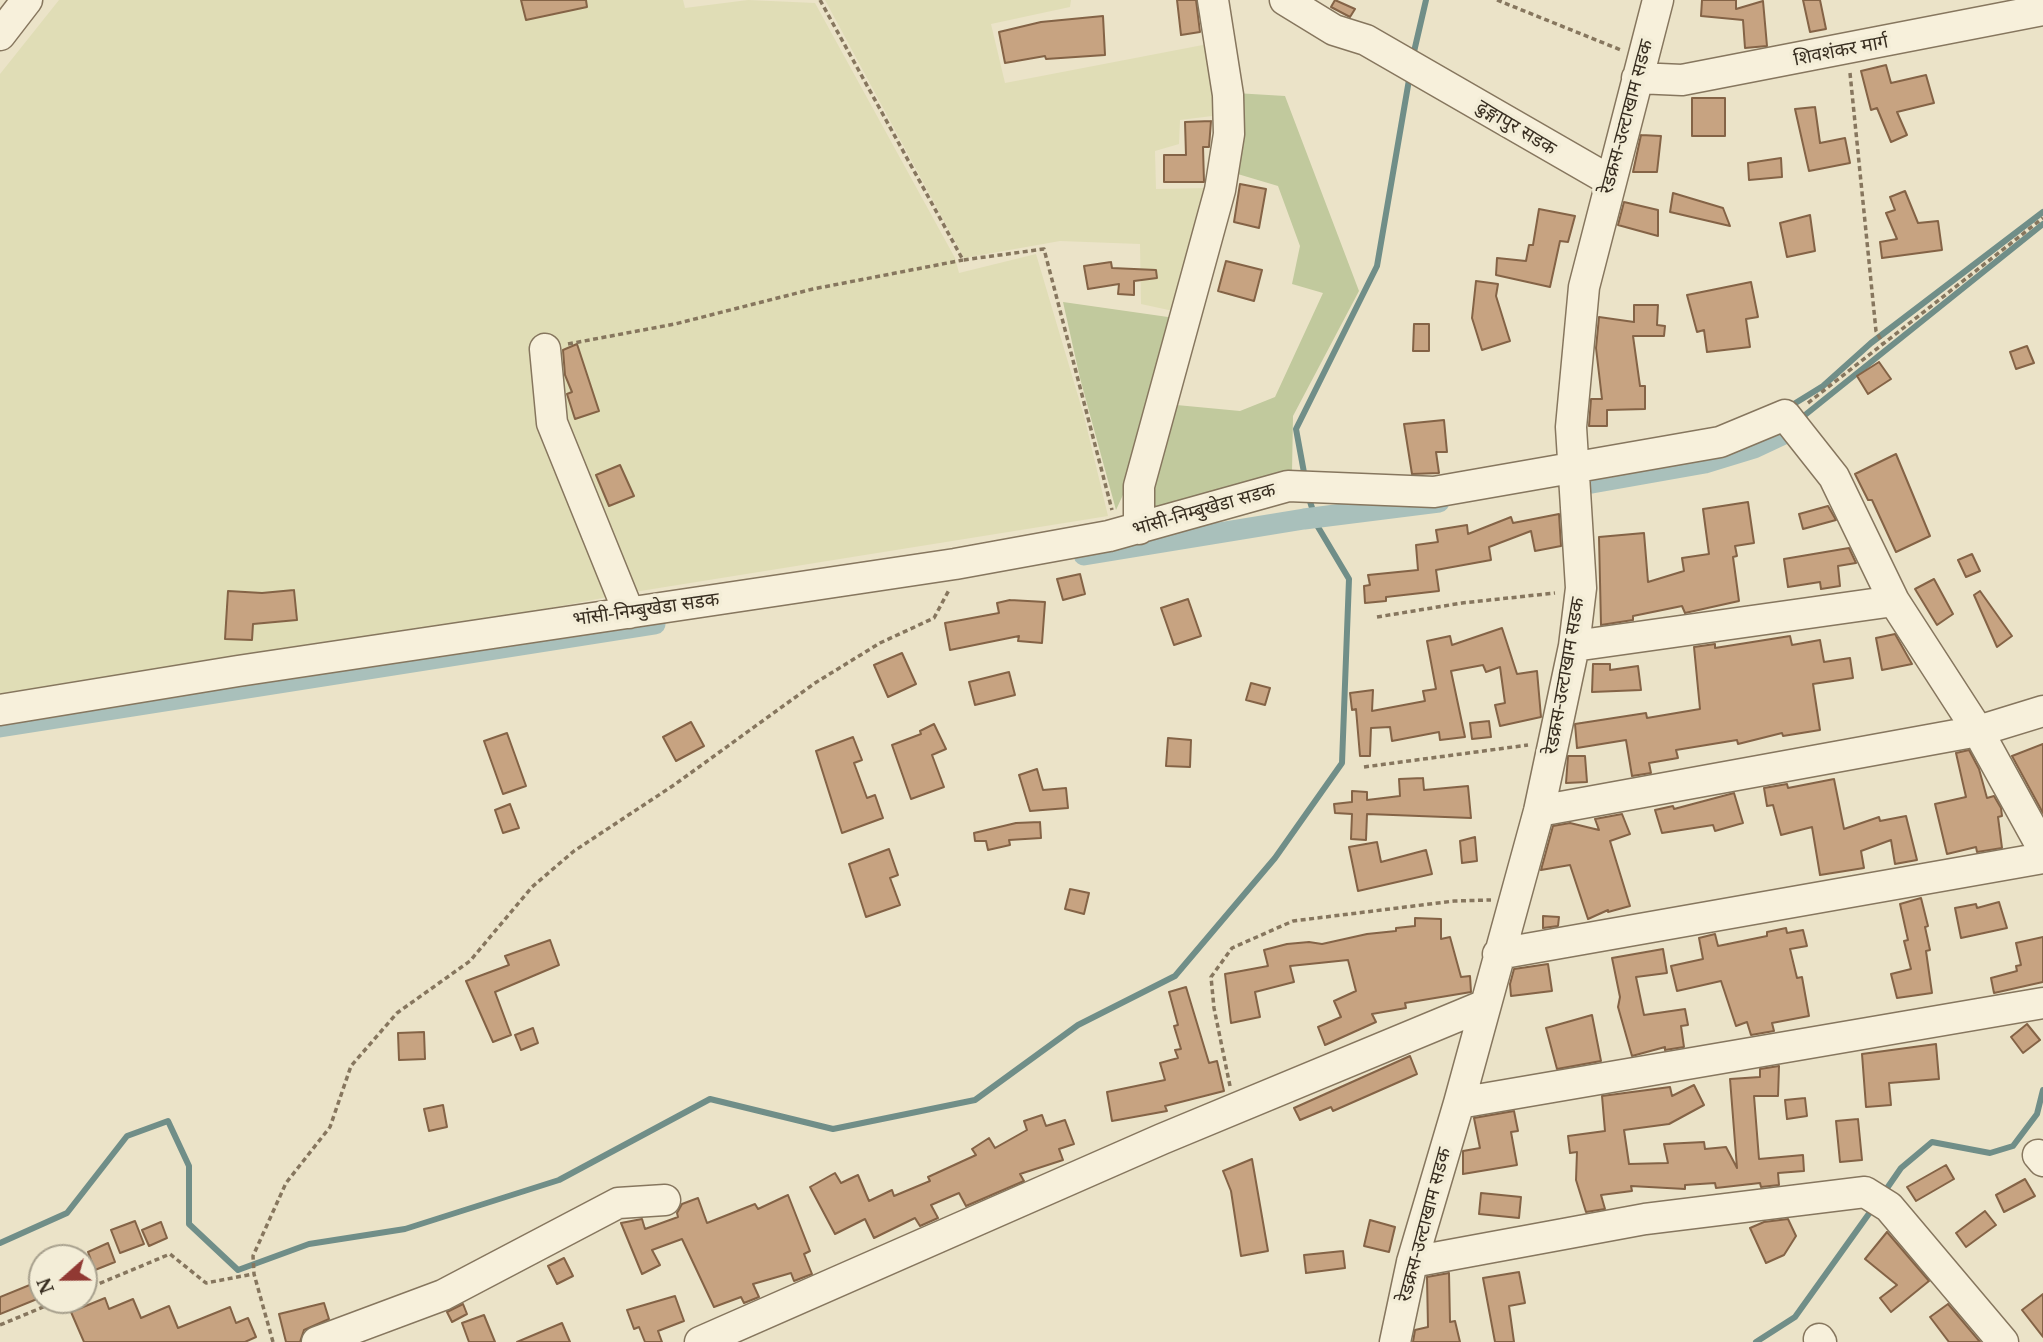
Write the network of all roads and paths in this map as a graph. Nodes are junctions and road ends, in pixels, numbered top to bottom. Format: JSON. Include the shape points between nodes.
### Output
{"nodes":[{"id":1,"x":27,"y":0,"type":"edge"},
{"id":2,"x":820,"y":0,"type":"edge"},
{"id":3,"x":1213,"y":0,"type":"edge"},
{"id":4,"x":1285,"y":0,"type":"edge"},
{"id":5,"x":1497,"y":0,"type":"edge"},
{"id":6,"x":1658,"y":0,"type":"edge"},
{"id":7,"x":2043,"y":10,"type":"edge"},
{"id":8,"x":0,"y":35,"type":"edge"},
{"id":9,"x":1848,"y":50,"type":"junction"},
{"id":10,"x":1640,"y":69,"type":"junction"},
{"id":11,"x":1609,"y":180,"type":"junction"},
{"id":12,"x":2043,"y":218,"type":"edge"},
{"id":13,"x":963,"y":260,"type":"junction"},
{"id":14,"x":1882,"y":343,"type":"junction"},
{"id":15,"x":545,"y":349,"type":"joint"},
{"id":16,"x":1790,"y":417,"type":"junction"},
{"id":17,"x":1572,"y":468,"type":"junction"},
{"id":18,"x":1139,"y":529,"type":"junction"},
{"id":19,"x":1109,"y":536,"type":"junction"},
{"id":20,"x":955,"y":564,"type":"junction"},
{"id":21,"x":1581,"y":588,"type":"junction"},
{"id":22,"x":1894,"y":601,"type":"junction"},
{"id":23,"x":629,"y":613,"type":"junction"},
{"id":24,"x":1377,"y":617,"type":"dead end"},
{"id":25,"x":1574,"y":646,"type":"junction"},
{"id":26,"x":0,"y":710,"type":"edge"},
{"id":27,"x":2043,"y":711,"type":"edge"},
{"id":28,"x":1978,"y":731,"type":"junction"},
{"id":29,"x":1554,"y":742,"type":"junction"},
{"id":30,"x":1364,"y":767,"type":"dead end"},
{"id":31,"x":1539,"y":811,"type":"junction"},
{"id":32,"x":2043,"y":849,"type":"edge"},
{"id":33,"x":2043,"y":858,"type":"edge"},
{"id":34,"x":1514,"y":900,"type":"junction"},
{"id":35,"x":1498,"y":954,"type":"junction"},
{"id":36,"x":2043,"y":1003,"type":"edge"},
{"id":37,"x":1485,"y":1005,"type":"junction"},
{"id":38,"x":1459,"y":1103,"type":"junction"},
{"id":39,"x":1235,"y":1109,"type":"junction"},
{"id":40,"x":666,"y":1200,"type":"dead end"},
{"id":41,"x":1412,"y":1262,"type":"junction"},
{"id":42,"x":254,"y":1274,"type":"junction"},
{"id":43,"x":98,"y":1284,"type":"edge"},
{"id":44,"x":28,"y":1314,"type":"edge"},
{"id":45,"x":0,"y":1325,"type":"edge"},
{"id":46,"x":273,"y":1342,"type":"edge"},
{"id":47,"x":317,"y":1342,"type":"edge"},
{"id":48,"x":700,"y":1342,"type":"edge"},
{"id":49,"x":1395,"y":1342,"type":"edge"},
{"id":50,"x":2003,"y":1342,"type":"edge"}],
"edges":[{"from":1,"to":8,"type":"street"},
{"from":2,"to":13,"type":"path"},
{"from":3,"to":18,"type":"street","via":[[1228,95],[1229,134],[1220,190],[1139,486]]},
{"from":4,"to":11,"type":"street","name":"ढुङ्गापुर सडक","via":[[1334,30],[1366,40]]},
{"from":5,"to":10,"type":"path"},
{"from":6,"to":10,"type":"street","name":"रेडक्रस-उल्टाखाम सडक"},
{"from":7,"to":9,"type":"street","name":"शिवशंकर मार्ग"},
{"from":9,"to":10,"type":"street","name":"शिवशंकर मार्ग","via":[[1682,80]]},
{"from":9,"to":14,"type":"path","via":[[1876,331]]},
{"from":10,"to":11,"type":"street","name":"रेडक्रस-उल्टाखाम सडक"},
{"from":11,"to":17,"type":"street","name":"रेडक्रस-उल्टाखाम सडक","via":[[1584,287],[1575,363]]},
{"from":12,"to":14,"type":"path"},
{"from":13,"to":15,"type":"path"},
{"from":13,"to":19,"type":"path","via":[[1044,249],[1114,516]]},
{"from":14,"to":16,"type":"path"},
{"from":15,"to":23,"type":"street","via":[[552,423]]},
{"from":16,"to":17,"type":"street","name":"भांसी-निम्बुखेडा सडक","via":[[1785,415],[1720,442]]},
{"from":16,"to":22,"type":"street","via":[[1834,477]]},
{"from":17,"to":18,"type":"street","name":"भांसी-निम्बुखेडा सडक","via":[[1434,492],[1301,486]]},
{"from":17,"to":21,"type":"street","name":"रेडक्रस-उल्टाखाम सडक"},
{"from":18,"to":19,"type":"street","name":"भांसी-निम्बुखेडा सडक"},
{"from":19,"to":20,"type":"street","name":"भांसी-निम्बुखेडा सडक"},
{"from":20,"to":23,"type":"street","name":"भांसी-निम्बुखेडा सडक"},
{"from":20,"to":42,"type":"path","via":[[948,594],[934,618],[880,643],[815,682],[574,851],[532,887],[470,961],[397,1013],[351,1066],[330,1127],[286,1183],[253,1256]]},
{"from":21,"to":24,"type":"path"},
{"from":21,"to":25,"type":"street","name":"रेडक्रस-उल्टाखाम सडक"},
{"from":22,"to":25,"type":"street"},
{"from":22,"to":28,"type":"street"},
{"from":23,"to":26,"type":"street","name":"भांसी-निम्बुखेडा सडक"},
{"from":25,"to":29,"type":"street","name":"रेडक्रस-उल्टाखाम सडक"},
{"from":27,"to":28,"type":"street"},
{"from":28,"to":31,"type":"street"},
{"from":28,"to":32,"type":"street"},
{"from":29,"to":30,"type":"path"},
{"from":29,"to":31,"type":"street","name":"रेडक्रस-उल्टाखाम सडक"},
{"from":31,"to":34,"type":"street","name":"रेडक्रस-उल्टाखाम सडक"},
{"from":33,"to":35,"type":"street"},
{"from":34,"to":35,"type":"street","name":"रेडक्रस-उल्टाखाम सडक"},
{"from":34,"to":39,"type":"path","via":[[1454,901],[1293,921],[1232,948],[1211,977]]},
{"from":35,"to":37,"type":"street","name":"रेडक्रस-उल्टाखाम सडक"},
{"from":36,"to":38,"type":"street"},
{"from":37,"to":38,"type":"street","name":"रेडक्रस-उल्टाखाम सडक"},
{"from":37,"to":39,"type":"street"},
{"from":38,"to":41,"type":"street","name":"रेडक्रस-उल्टाखाम सडक"},
{"from":39,"to":48,"type":"street"},
{"from":40,"to":47,"type":"street","via":[[618,1202],[443,1296]]},
{"from":41,"to":49,"type":"street","name":"रेडक्रस-उल्टाखाम सडक"},
{"from":41,"to":50,"type":"street","via":[[1645,1219],[1877,1200]]},
{"from":42,"to":43,"type":"path","via":[[206,1283],[170,1254]]},
{"from":42,"to":46,"type":"path"},
{"from":44,"to":45,"type":"path"}]}
